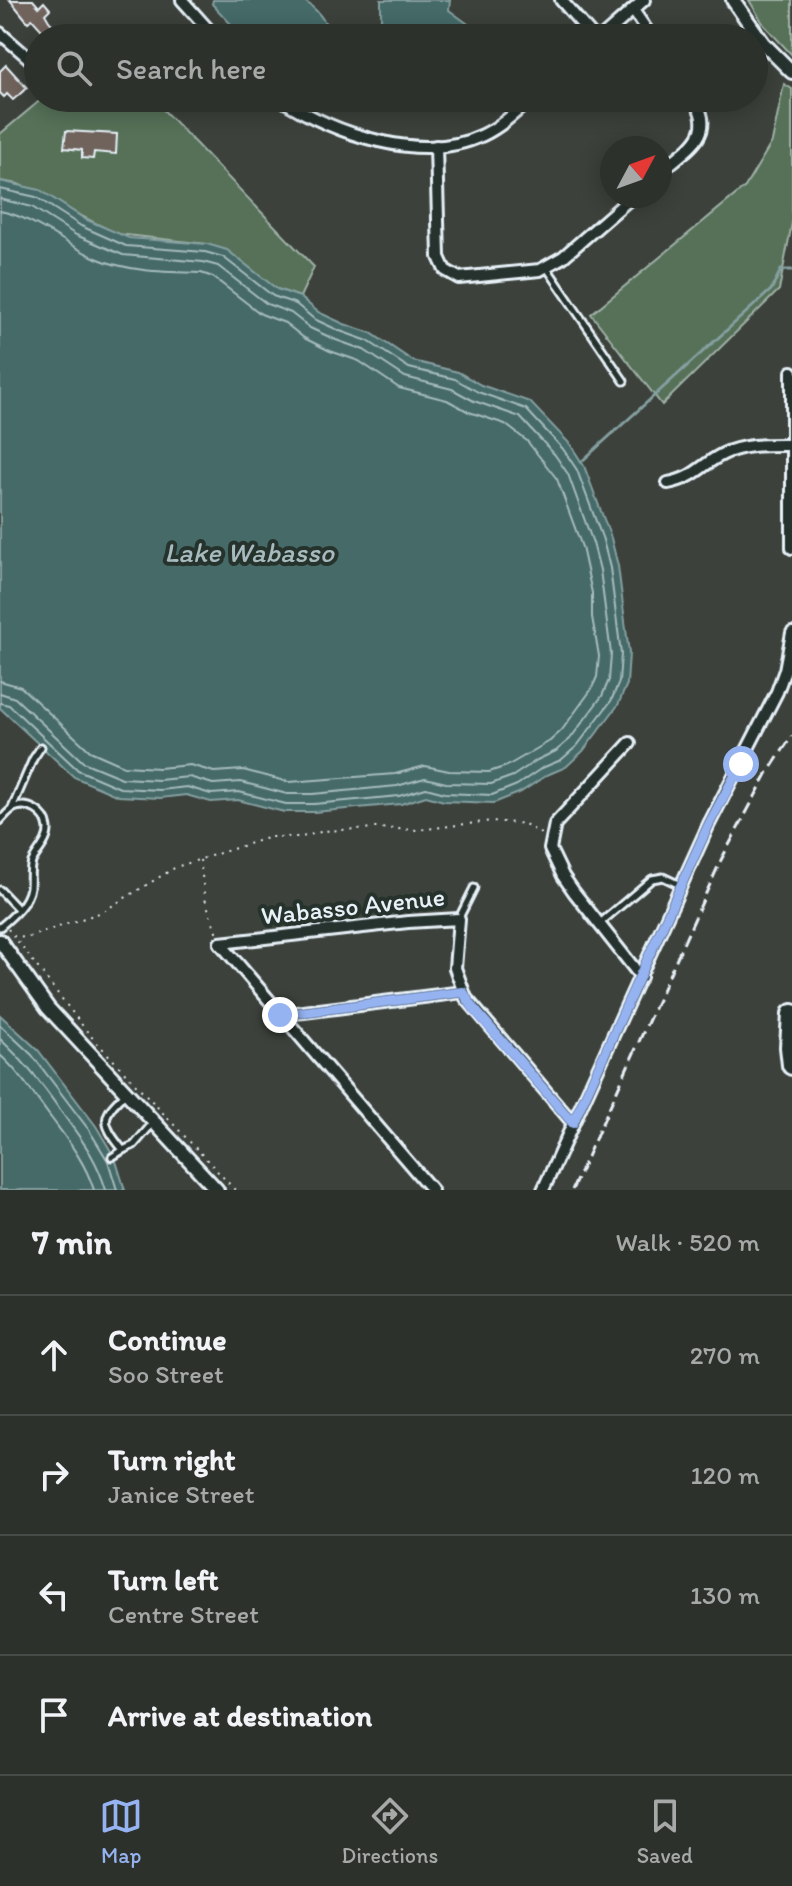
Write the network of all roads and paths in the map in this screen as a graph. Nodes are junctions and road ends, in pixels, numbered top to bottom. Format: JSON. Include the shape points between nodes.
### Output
{"nodes":[{"id":1,"x":182,"y":0,"type":"edge"},
{"id":2,"x":561,"y":0,"type":"edge"},
{"id":3,"x":644,"y":0,"type":"edge"},
{"id":4,"x":733,"y":0,"type":"edge"},
{"id":5,"x":633,"y":10,"type":"junction"},
{"id":6,"x":203,"y":24,"type":"edge"},
{"id":7,"x":582,"y":24,"type":"edge"},
{"id":8,"x":617,"y":24,"type":"edge"},
{"id":9,"x":642,"y":24,"type":"edge"},
{"id":10,"x":750,"y":24,"type":"edge"},
{"id":11,"x":0,"y":33,"type":"edge"},
{"id":12,"x":768,"y":48,"type":"edge"},
{"id":13,"x":24,"y":54,"type":"edge"},
{"id":14,"x":792,"y":72,"type":"edge"},
{"id":15,"x":303,"y":112,"type":"edge"},
{"id":16,"x":515,"y":112,"type":"edge"},
{"id":17,"x":701,"y":112,"type":"edge"},
{"id":18,"x":436,"y":146,"type":"junction"},
{"id":19,"x":672,"y":162,"type":"edge"},
{"id":20,"x":619,"y":208,"type":"edge"},
{"id":21,"x":547,"y":267,"type":"junction"},
{"id":22,"x":792,"y":372,"type":"edge"},
{"id":23,"x":624,"y":381,"type":"dead end"},
{"id":24,"x":791,"y":445,"type":"edge"},
{"id":25,"x":668,"y":483,"type":"dead end"},
{"id":26,"x":792,"y":548,"type":"edge"},
{"id":27,"x":792,"y":633,"type":"edge"},
{"id":28,"x":630,"y":743,"type":"dead end"},
{"id":29,"x":41,"y":747,"type":"dead end"},
{"id":30,"x":12,"y":809,"type":"junction"},
{"id":31,"x":2,"y":819,"type":"edge"},
{"id":32,"x":551,"y":836,"type":"junction"},
{"id":33,"x":200,"y":860,"type":"junction"},
{"id":34,"x":681,"y":886,"type":"junction"},
{"id":35,"x":474,"y":888,"type":"dead end"},
{"id":36,"x":0,"y":890,"type":"edge"},
{"id":37,"x":18,"y":909,"type":"junction"},
{"id":38,"x":459,"y":919,"type":"junction"},
{"id":39,"x":599,"y":924,"type":"junction"},
{"id":40,"x":2,"y":925,"type":"edge"},
{"id":41,"x":6,"y":938,"type":"edge"},
{"id":42,"x":220,"y":943,"type":"junction"},
{"id":43,"x":641,"y":977,"type":"junction"},
{"id":44,"x":463,"y":992,"type":"junction"},
{"id":45,"x":792,"y":1014,"type":"edge"},
{"id":46,"x":280,"y":1015,"type":"junction"},
{"id":47,"x":792,"y":1065,"type":"edge"},
{"id":48,"x":126,"y":1092,"type":"junction"},
{"id":49,"x":154,"y":1122,"type":"junction"},
{"id":50,"x":573,"y":1123,"type":"junction"},
{"id":51,"x":123,"y":1150,"type":"junction"},
{"id":52,"x":112,"y":1157,"type":"dead end"},
{"id":53,"x":217,"y":1190,"type":"edge"},
{"id":54,"x":235,"y":1190,"type":"edge"},
{"id":55,"x":432,"y":1190,"type":"edge"},
{"id":56,"x":543,"y":1190,"type":"edge"}],
"edges":[{"from":1,"to":6,"type":"street"},
{"from":2,"to":7,"type":"street"},
{"from":3,"to":5,"type":"street"},
{"from":4,"to":10,"type":"street"},
{"from":5,"to":8,"type":"street"},
{"from":5,"to":9,"type":"street"},
{"from":11,"to":13,"type":"street"},
{"from":12,"to":14,"type":"street"},
{"from":15,"to":18,"type":"street","via":[[366,138]]},
{"from":16,"to":18,"type":"street","via":[[482,136]]},
{"from":17,"to":19,"type":"street","via":[[703,131]]},
{"from":18,"to":21,"type":"street","via":[[439,254],[445,270],[467,278]]},
{"from":20,"to":21,"type":"street"},
{"from":21,"to":23,"type":"lane"},
{"from":22,"to":24,"type":"street"},
{"from":24,"to":25,"type":"street","via":[[736,449],[687,479]]},
{"from":24,"to":26,"type":"street"},
{"from":27,"to":34,"type":"street","via":[[777,692]]},
{"from":28,"to":32,"type":"street","via":[[563,814]]},
{"from":29,"to":30,"type":"lane"},
{"from":30,"to":31,"type":"lane"},
{"from":30,"to":37,"type":"lane","via":[[36,809],[48,831],[30,868],[30,891]]},
{"from":32,"to":33,"type":"path","via":[[525,824],[492,821],[417,830],[324,831],[270,837]]},
{"from":32,"to":39,"type":"street","via":[[553,858]]},
{"from":33,"to":41,"type":"path","via":[[176,867],[102,912],[26,938]]},
{"from":33,"to":42,"type":"path","via":[[205,899]]},
{"from":34,"to":39,"type":"lane","via":[[656,877]]},
{"from":34,"to":43,"type":"street"},
{"from":35,"to":38,"type":"lane","name":"Wabasso Avenue"},
{"from":36,"to":37,"type":"lane"},
{"from":37,"to":40,"type":"lane"},
{"from":38,"to":42,"type":"street","name":"Wabasso Avenue"},
{"from":38,"to":44,"type":"street","via":[[454,955]]},
{"from":39,"to":43,"type":"street"},
{"from":40,"to":41,"type":"path"},
{"from":41,"to":48,"type":"street","via":[[38,995]]},
{"from":41,"to":54,"type":"path"},
{"from":42,"to":46,"type":"street"},
{"from":43,"to":50,"type":"street"},
{"from":44,"to":46,"type":"street"},
{"from":44,"to":50,"type":"street"},
{"from":45,"to":47,"type":"highway"},
{"from":46,"to":55,"type":"street"},
{"from":48,"to":49,"type":"street"},
{"from":48,"to":51,"type":"lane","via":[[105,1118]]},
{"from":49,"to":51,"type":"lane"},
{"from":49,"to":53,"type":"street"},
{"from":50,"to":56,"type":"street"},
{"from":51,"to":52,"type":"lane"}]}
